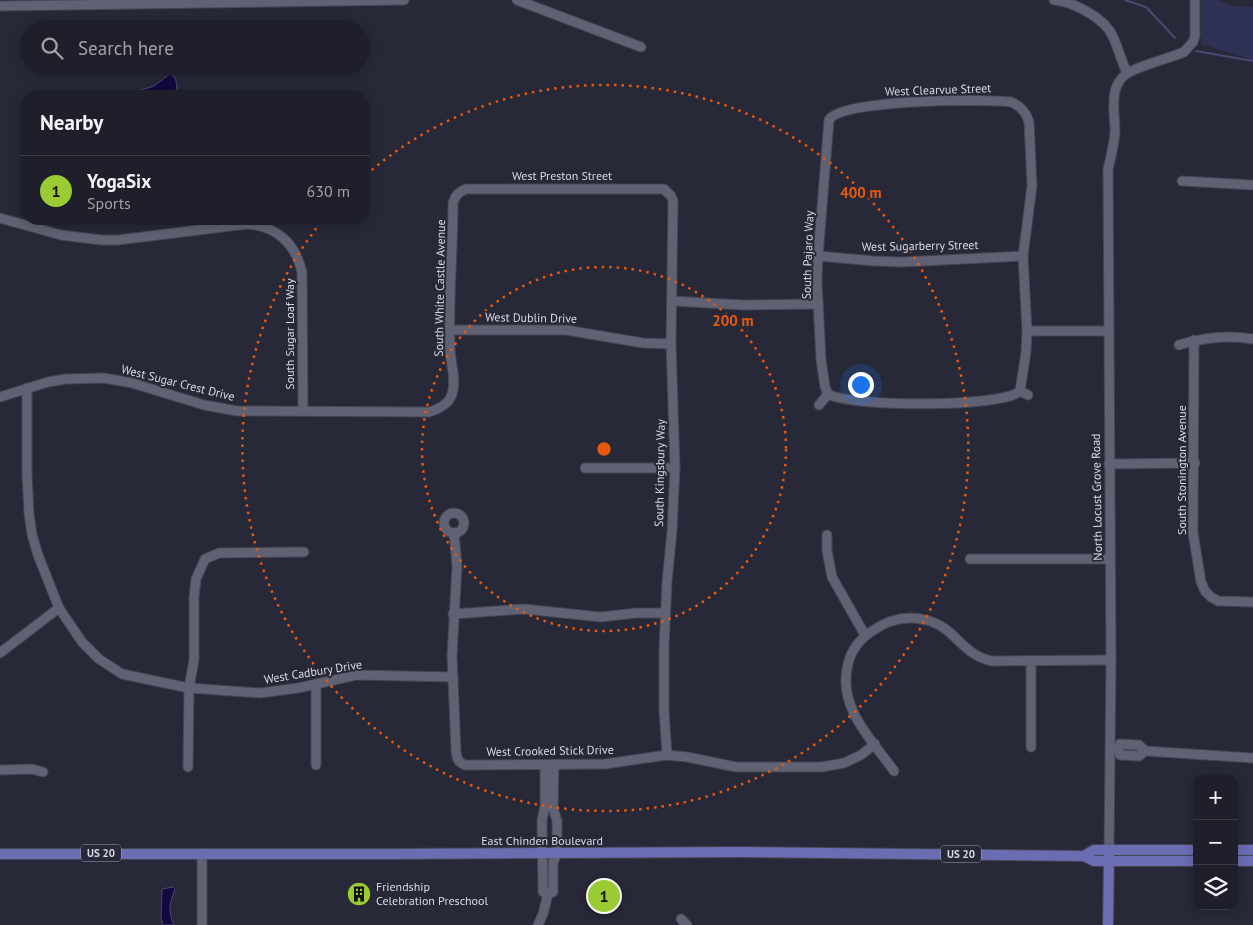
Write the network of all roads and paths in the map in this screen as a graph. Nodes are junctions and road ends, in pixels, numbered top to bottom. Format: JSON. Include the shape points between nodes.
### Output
{"nodes":[{"id":1,"x":371,"y":0,"type":"edge"},
{"id":2,"x":404,"y":0,"type":"edge"},
{"id":3,"x":517,"y":0,"type":"edge"},
{"id":4,"x":1054,"y":0,"type":"edge"},
{"id":5,"x":1195,"y":0,"type":"edge"},
{"id":6,"x":193,"y":1,"type":"edge"},
{"id":7,"x":0,"y":6,"type":"edge"},
{"id":8,"x":642,"y":47,"type":"dead end"},
{"id":9,"x":1127,"y":73,"type":"junction"},
{"id":10,"x":831,"y":116,"type":"joint"},
{"id":11,"x":1182,"y":181,"type":"dead end"},
{"id":12,"x":1253,"y":185,"type":"edge"},
{"id":13,"x":668,"y":193,"type":"joint"},
{"id":14,"x":457,"y":195,"type":"joint"},
{"id":15,"x":0,"y":218,"type":"edge"},
{"id":16,"x":20,"y":224,"type":"edge"},
{"id":17,"x":25,"y":225,"type":"edge"},
{"id":18,"x":239,"y":225,"type":"edge"},
{"id":19,"x":252,"y":225,"type":"edge"},
{"id":20,"x":818,"y":256,"type":"junction"},
{"id":21,"x":1023,"y":256,"type":"junction"},
{"id":22,"x":672,"y":302,"type":"junction"},
{"id":23,"x":818,"y":304,"type":"junction"},
{"id":24,"x":450,"y":330,"type":"junction"},
{"id":25,"x":1027,"y":331,"type":"junction"},
{"id":26,"x":1108,"y":331,"type":"junction"},
{"id":27,"x":1253,"y":339,"type":"edge"},
{"id":28,"x":1194,"y":340,"type":"junction"},
{"id":29,"x":671,"y":344,"type":"junction"},
{"id":30,"x":1179,"y":344,"type":"dead end"},
{"id":31,"x":27,"y":388,"type":"junction"},
{"id":32,"x":828,"y":394,"type":"junction"},
{"id":33,"x":0,"y":397,"type":"edge"},
{"id":34,"x":819,"y":405,"type":"dead end"},
{"id":35,"x":441,"y":408,"type":"joint"},
{"id":36,"x":303,"y":411,"type":"junction"},
{"id":37,"x":1195,"y":463,"type":"junction"},
{"id":38,"x":1109,"y":464,"type":"junction"},
{"id":39,"x":585,"y":468,"type":"dead end"},
{"id":40,"x":675,"y":468,"type":"junction"},
{"id":41,"x":454,"y":533,"type":"dead end"},
{"id":42,"x":827,"y":535,"type":"dead end"},
{"id":43,"x":304,"y":552,"type":"dead end"},
{"id":44,"x":1110,"y":558,"type":"junction"},
{"id":45,"x":970,"y":559,"type":"dead end"},
{"id":46,"x":1253,"y":602,"type":"edge"},
{"id":47,"x":59,"y":608,"type":"junction"},
{"id":48,"x":665,"y":613,"type":"junction"},
{"id":49,"x":454,"y":614,"type":"junction"},
{"id":50,"x":865,"y":636,"type":"junction"},
{"id":51,"x":0,"y":653,"type":"edge"},
{"id":52,"x":1111,"y":660,"type":"junction"},
{"id":53,"x":1031,"y":661,"type":"junction"},
{"id":54,"x":453,"y":677,"type":"junction"},
{"id":55,"x":316,"y":684,"type":"junction"},
{"id":56,"x":189,"y":688,"type":"junction"},
{"id":57,"x":875,"y":744,"type":"junction"},
{"id":58,"x":1031,"y":747,"type":"dead end"},
{"id":59,"x":1114,"y":750,"type":"junction"},
{"id":60,"x":667,"y":755,"type":"junction"},
{"id":61,"x":1253,"y":758,"type":"edge"},
{"id":62,"x":316,"y":765,"type":"dead end"},
{"id":63,"x":549,"y":765,"type":"junction"},
{"id":64,"x":188,"y":767,"type":"dead end"},
{"id":65,"x":0,"y":770,"type":"edge"},
{"id":66,"x":894,"y":771,"type":"dead end"},
{"id":67,"x":43,"y":772,"type":"dead end"},
{"id":68,"x":1193,"y":850,"type":"edge"},
{"id":69,"x":1238,"y":850,"type":"edge"},
{"id":70,"x":1253,"y":850,"type":"edge"},
{"id":71,"x":202,"y":853,"type":"junction"},
{"id":72,"x":0,"y":854,"type":"edge"},
{"id":73,"x":543,"y":854,"type":"junction"},
{"id":74,"x":557,"y":854,"type":"junction"},
{"id":75,"x":1109,"y":855,"type":"junction"},
{"id":76,"x":1193,"y":860,"type":"edge"},
{"id":77,"x":1238,"y":861,"type":"edge"},
{"id":78,"x":1253,"y":861,"type":"edge"},
{"id":79,"x":548,"y":894,"type":"junction"},
{"id":80,"x":202,"y":925,"type":"edge"},
{"id":81,"x":538,"y":925,"type":"edge"},
{"id":82,"x":1108,"y":925,"type":"edge"}],
"edges":[{"from":1,"to":2,"type":"street"},
{"from":1,"to":6,"type":"street"},
{"from":3,"to":8,"type":"street"},
{"from":4,"to":9,"type":"street","via":[[1080,7],[1107,25]]},
{"from":5,"to":9,"type":"street","via":[[1195,36],[1184,52]]},
{"from":6,"to":7,"type":"street"},
{"from":9,"to":26,"type":"street","name":"North Locust Grove Road","via":[[1114,95],[1115,132],[1108,170]]},
{"from":10,"to":20,"type":"street","name":"South Pajaro Way"},
{"from":10,"to":21,"type":"street","name":"West Clearvue Street","via":[[838,112],[900,102],[1004,101],[1017,105],[1029,122],[1032,172]]},
{"from":11,"to":12,"type":"street"},
{"from":13,"to":14,"type":"street","name":"West Preston Street","via":[[660,188],[466,189]]},
{"from":13,"to":22,"type":"street","name":"South Kingsbury Way","via":[[673,201]]},
{"from":14,"to":24,"type":"street","name":"South White Castle Avenue","via":[[453,203]]},
{"from":15,"to":16,"type":"street","name":"South Sugar Loaf Way"},
{"from":17,"to":18,"type":"street","name":"South Sugar Loaf Way","via":[[91,240],[118,240]]},
{"from":19,"to":36,"type":"street","name":"South Sugar Loaf Way","via":[[267,228],[290,244],[302,273]]},
{"from":20,"to":21,"type":"street","name":"West Sugarberry Street","via":[[903,262]]},
{"from":20,"to":23,"type":"street","name":"South Pajaro Way"},
{"from":21,"to":25,"type":"street"},
{"from":22,"to":23,"type":"street"},
{"from":22,"to":29,"type":"street","name":"South Kingsbury Way"},
{"from":23,"to":32,"type":"street","name":"South Pajaro Way"},
{"from":24,"to":29,"type":"street","name":"West Dublin Drive","via":[[566,330],[643,343]]},
{"from":24,"to":35,"type":"street","name":"South White Castle Avenue","via":[[453,393]]},
{"from":25,"to":26,"type":"street"},
{"from":25,"to":32,"type":"street","via":[[1024,393],[933,404],[855,400]]},
{"from":26,"to":38,"type":"street","name":"North Locust Grove Road"},
{"from":27,"to":28,"type":"street"},
{"from":28,"to":30,"type":"street"},
{"from":28,"to":37,"type":"street","name":"South Stonington Avenue"},
{"from":29,"to":40,"type":"street","name":"South Kingsbury Way"},
{"from":31,"to":33,"type":"street","name":"West Sugar Crest Drive"},
{"from":31,"to":36,"type":"street","name":"West Sugar Crest Drive","via":[[66,379],[104,378],[224,409]]},
{"from":31,"to":47,"type":"street","name":"West Cadbury Drive","via":[[30,520],[38,555]]},
{"from":32,"to":34,"type":"street"},
{"from":35,"to":36,"type":"street","name":"West Sugar Crest Drive","via":[[429,412]]},
{"from":37,"to":38,"type":"street"},
{"from":37,"to":46,"type":"street","name":"South Stonington Avenue","via":[[1193,533],[1203,595],[1218,601]]},
{"from":38,"to":44,"type":"street","name":"North Locust Grove Road"},
{"from":39,"to":40,"type":"street"},
{"from":40,"to":48,"type":"street","name":"South Kingsbury Way"},
{"from":41,"to":49,"type":"street","via":[[457,566]]},
{"from":42,"to":50,"type":"street","via":[[832,577]]},
{"from":43,"to":56,"type":"street","via":[[219,553],[205,559],[195,588],[194,660]]},
{"from":44,"to":45,"type":"street"},
{"from":44,"to":52,"type":"street","name":"North Locust Grove Road"},
{"from":47,"to":51,"type":"street"},
{"from":47,"to":56,"type":"street","name":"West Cadbury Drive","via":[[82,642],[99,659],[122,674]]},
{"from":48,"to":49,"type":"street","via":[[601,616],[524,609]]},
{"from":48,"to":60,"type":"street","name":"South Kingsbury Way"},
{"from":49,"to":54,"type":"street"},
{"from":50,"to":53,"type":"street","via":[[896,619],[920,619],[952,633],[981,659]]},
{"from":50,"to":57,"type":"street","via":[[849,660],[845,689],[850,709]]},
{"from":52,"to":53,"type":"street"},
{"from":52,"to":59,"type":"street","name":"North Locust Grove Road"},
{"from":53,"to":58,"type":"street"},
{"from":54,"to":55,"type":"street","name":"West Cadbury Drive","via":[[357,675]]},
{"from":54,"to":63,"type":"street","name":"West Crooked Stick Drive","via":[[459,762],[465,765]]},
{"from":55,"to":56,"type":"street","name":"West Cadbury Drive","via":[[260,693]]},
{"from":55,"to":62,"type":"street"},
{"from":56,"to":64,"type":"street"},
{"from":57,"to":60,"type":"street","name":"West Crooked Stick Drive","via":[[849,761],[822,767],[736,767]]},
{"from":57,"to":66,"type":"street"},
{"from":59,"to":61,"type":"street","via":[[1120,755],[1139,756],[1144,751]]},
{"from":59,"to":75,"type":"street","name":"North Locust Grove Road"},
{"from":60,"to":63,"type":"street","name":"West Crooked Stick Drive","via":[[605,764]]},
{"from":63,"to":73,"type":"street","via":[[542,820]]},
{"from":63,"to":74,"type":"street","via":[[557,821]]},
{"from":65,"to":67,"type":"street"},
{"from":68,"to":75,"type":"main road","name":"East Chinden Boulevard","number":"US 20"},
{"from":69,"to":70,"type":"main road"},
{"from":71,"to":72,"type":"main road","name":"East Chinden Boulevard","number":"US 20"},
{"from":71,"to":73,"type":"main road","name":"East Chinden Boulevard","number":"US 20"},
{"from":71,"to":80,"type":"street"},
{"from":73,"to":74,"type":"main road","name":"East Chinden Boulevard","number":"US 20"},
{"from":73,"to":79,"type":"street","via":[[543,892]]},
{"from":74,"to":75,"type":"main road","name":"East Chinden Boulevard","number":"US 20","via":[[759,852],[1084,856],[1094,860]]},
{"from":74,"to":79,"type":"street","via":[[553,863],[553,892]]},
{"from":75,"to":76,"type":"main road","name":"East Chinden Boulevard","number":"US 20"},
{"from":75,"to":82,"type":"main road","name":"North Locust Grove Road"},
{"from":77,"to":78,"type":"main road"},
{"from":79,"to":81,"type":"street"}]}
